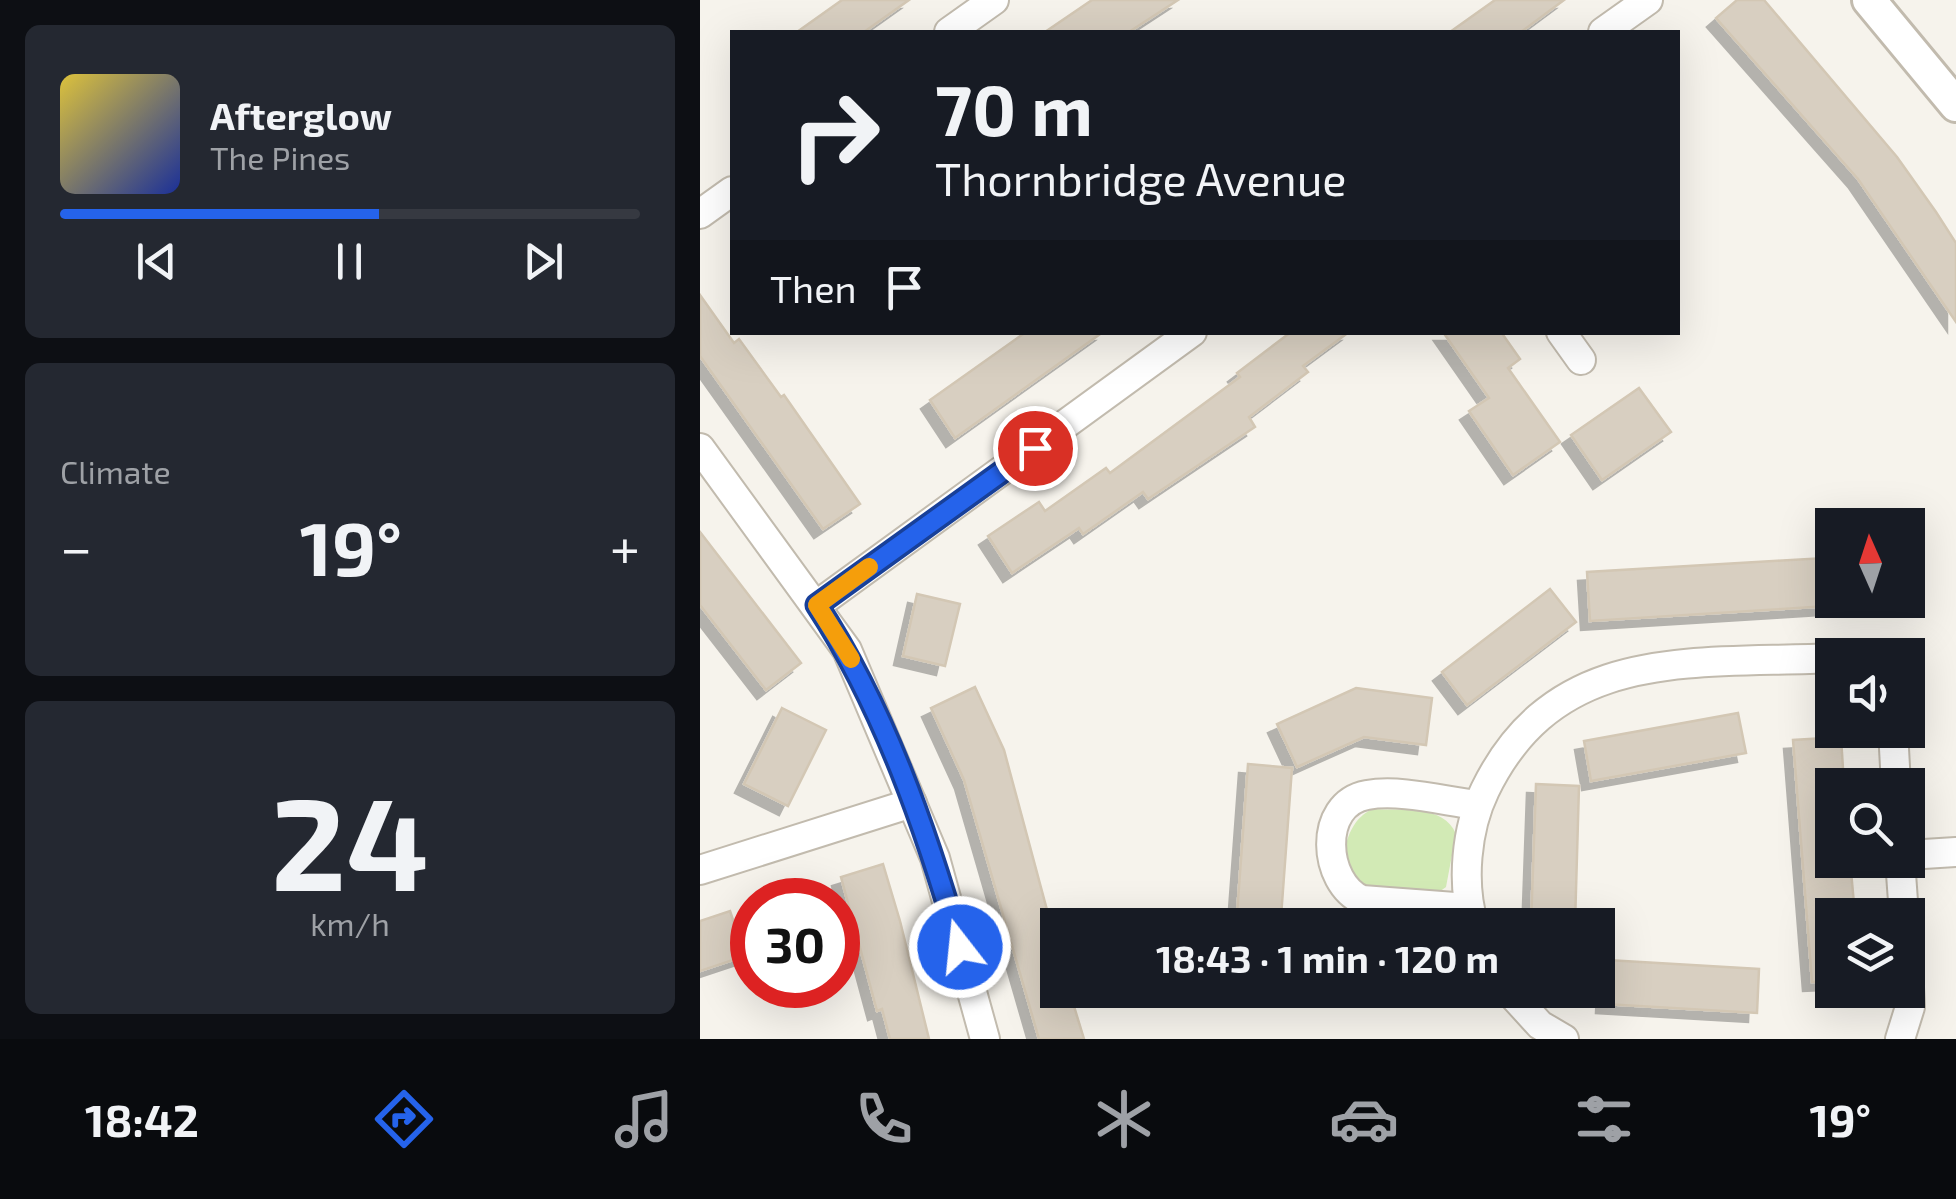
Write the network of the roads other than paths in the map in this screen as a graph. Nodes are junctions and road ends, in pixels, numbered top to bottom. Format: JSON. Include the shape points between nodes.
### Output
{"nodes":[{"id":1,"x":994,"y":0,"type":"edge"},
{"id":2,"x":1648,"y":0,"type":"edge"},
{"id":3,"x":1868,"y":0,"type":"edge"},
{"id":4,"x":953,"y":30,"type":"edge"},
{"id":5,"x":1605,"y":30,"type":"edge"},
{"id":6,"x":1956,"y":105,"type":"edge"},
{"id":7,"x":730,"y":192,"type":"edge"},
{"id":8,"x":700,"y":214,"type":"edge"},
{"id":9,"x":1188,"y":335,"type":"edge"},
{"id":10,"x":1563,"y":335,"type":"edge"},
{"id":11,"x":1581,"y":360,"type":"dead end"},
{"id":12,"x":700,"y":448,"type":"edge"},
{"id":13,"x":817,"y":605,"type":"junction"},
{"id":14,"x":1815,"y":659,"type":"edge"},
{"id":15,"x":912,"y":802,"type":"junction"},
{"id":16,"x":1478,"y":805,"type":"junction"},
{"id":17,"x":1956,"y":852,"type":"edge"},
{"id":18,"x":1925,"y":854,"type":"edge"},
{"id":19,"x":700,"y":870,"type":"edge"},
{"id":20,"x":1416,"y":908,"type":"edge"},
{"id":21,"x":1471,"y":908,"type":"edge"},
{"id":22,"x":1524,"y":1008,"type":"edge"},
{"id":23,"x":1909,"y":1008,"type":"edge"},
{"id":24,"x":985,"y":1039,"type":"edge"},
{"id":25,"x":1564,"y":1039,"type":"edge"},
{"id":26,"x":1900,"y":1039,"type":"edge"}],
"edges":[{"from":1,"to":4,"type":"street"},
{"from":2,"to":5,"type":"street"},
{"from":3,"to":6,"type":"street"},
{"from":7,"to":8,"type":"street"},
{"from":9,"to":13,"type":"street"},
{"from":10,"to":11,"type":"street"},
{"from":12,"to":13,"type":"street"},
{"from":13,"to":15,"type":"street","via":[[847,650]]},
{"from":14,"to":16,"type":"street","via":[[1647,667],[1606,676],[1565,695],[1524,730]]},
{"from":15,"to":19,"type":"street"},
{"from":15,"to":24,"type":"street","via":[[935,858]]},
{"from":16,"to":20,"type":"street","via":[[1369,795],[1346,806],[1334,828],[1331,866],[1349,894]]},
{"from":16,"to":21,"type":"street","via":[[1471,832]]},
{"from":17,"to":18,"type":"street"},
{"from":22,"to":25,"type":"street"},
{"from":23,"to":26,"type":"street"}]}
